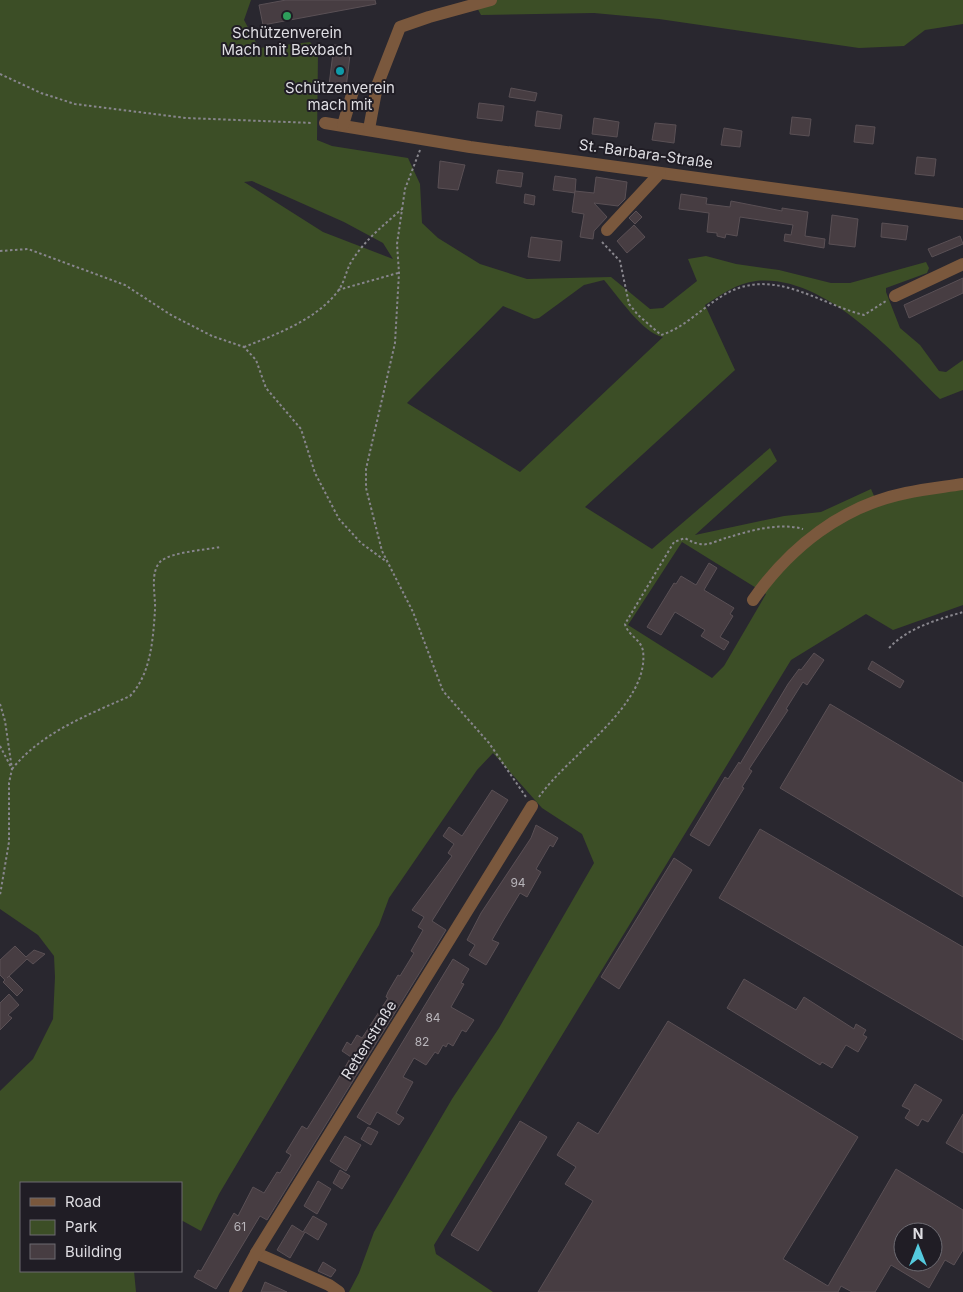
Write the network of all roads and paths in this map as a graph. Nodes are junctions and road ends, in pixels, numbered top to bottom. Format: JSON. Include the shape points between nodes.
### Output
{"nodes":[{"id":1,"x":491,"y":0,"type":"edge"},
{"id":2,"x":0,"y":74,"type":"edge"},
{"id":3,"x":353,"y":91,"type":"dead end"},
{"id":4,"x":325,"y":123,"type":"joint"},
{"id":5,"x":343,"y":125,"type":"junction"},
{"id":6,"x":369,"y":129,"type":"junction"},
{"id":7,"x":425,"y":139,"type":"junction"},
{"id":8,"x":660,"y":173,"type":"junction"},
{"id":9,"x":404,"y":208,"type":"junction"},
{"id":10,"x":963,"y":214,"type":"edge"},
{"id":11,"x":607,"y":230,"type":"joint"},
{"id":12,"x":0,"y":251,"type":"edge"},
{"id":13,"x":963,"y":264,"type":"edge"},
{"id":14,"x":399,"y":273,"type":"junction"},
{"id":15,"x":338,"y":290,"type":"junction"},
{"id":16,"x":895,"y":296,"type":"joint"},
{"id":17,"x":244,"y":347,"type":"junction"},
{"id":18,"x":963,"y":484,"type":"edge"},
{"id":19,"x":815,"y":534,"type":"junction"},
{"id":20,"x":220,"y":547,"type":"dead end"},
{"id":21,"x":387,"y":562,"type":"junction"},
{"id":22,"x":753,"y":600,"type":"dead end"},
{"id":23,"x":963,"y":612,"type":"edge"},
{"id":24,"x":889,"y":648,"type":"dead end"},
{"id":25,"x":0,"y":704,"type":"edge"},
{"id":26,"x":0,"y":746,"type":"edge"},
{"id":27,"x":12,"y":769,"type":"junction"},
{"id":28,"x":532,"y":806,"type":"junction"},
{"id":29,"x":0,"y":895,"type":"edge"},
{"id":30,"x":256,"y":1253,"type":"junction"},
{"id":31,"x":235,"y":1292,"type":"edge"},
{"id":32,"x":339,"y":1292,"type":"edge"}],
"edges":[{"from":1,"to":6,"type":"street","via":[[400,27],[377,86]]},
{"from":2,"to":4,"type":"path","via":[[41,94],[75,104],[186,118]]},
{"from":3,"to":5,"type":"street"},
{"from":4,"to":5,"type":"street","name":"St.-Barbara-Straße"},
{"from":5,"to":6,"type":"street","name":"St.-Barbara-Straße"},
{"from":6,"to":7,"type":"street","name":"St.-Barbara-Straße"},
{"from":7,"to":8,"type":"street","name":"St.-Barbara-Straße"},
{"from":7,"to":9,"type":"path","via":[[405,189]]},
{"from":8,"to":10,"type":"street","name":"St.-Barbara-Straße"},
{"from":8,"to":11,"type":"street"},
{"from":9,"to":14,"type":"path","via":[[396,244]]},
{"from":9,"to":15,"type":"path","via":[[376,232],[352,260]]},
{"from":11,"to":16,"type":"path","via":[[602,242],[620,261],[629,304],[638,316],[662,335],[673,331],[724,294],[745,285],[779,284],[864,316]]},
{"from":12,"to":17,"type":"path","via":[[28,249],[125,284],[171,315],[212,336]]},
{"from":13,"to":16,"type":"street"},
{"from":14,"to":15,"type":"path"},
{"from":14,"to":21,"type":"path","via":[[395,343],[366,469],[370,509]]},
{"from":15,"to":17,"type":"path","via":[[294,326]]},
{"from":17,"to":21,"type":"path","via":[[256,360],[266,388],[301,429],[314,474],[339,519],[361,543]]},
{"from":18,"to":19,"type":"street","via":[[905,493],[870,503]]},
{"from":19,"to":22,"type":"street","via":[[784,562]]},
{"from":19,"to":28,"type":"path","via":[[786,527],[736,535],[707,544],[685,538],[674,542],[625,624],[641,643],[640,680],[628,700],[599,734],[555,776]]},
{"from":20,"to":27,"type":"path","via":[[170,556],[160,562],[155,572],[156,609],[147,669],[140,685],[130,696],[43,739]]},
{"from":21,"to":28,"type":"path","via":[[413,612],[443,691],[489,743]]},
{"from":23,"to":24,"type":"path","via":[[911,630]]},
{"from":25,"to":27,"type":"path"},
{"from":26,"to":27,"type":"path"},
{"from":27,"to":29,"type":"path","via":[[8,783],[9,842]]},
{"from":28,"to":30,"type":"street","name":"Rettenstraße"},
{"from":30,"to":31,"type":"street","name":"Rettenstraße"},
{"from":30,"to":32,"type":"street"}]}
